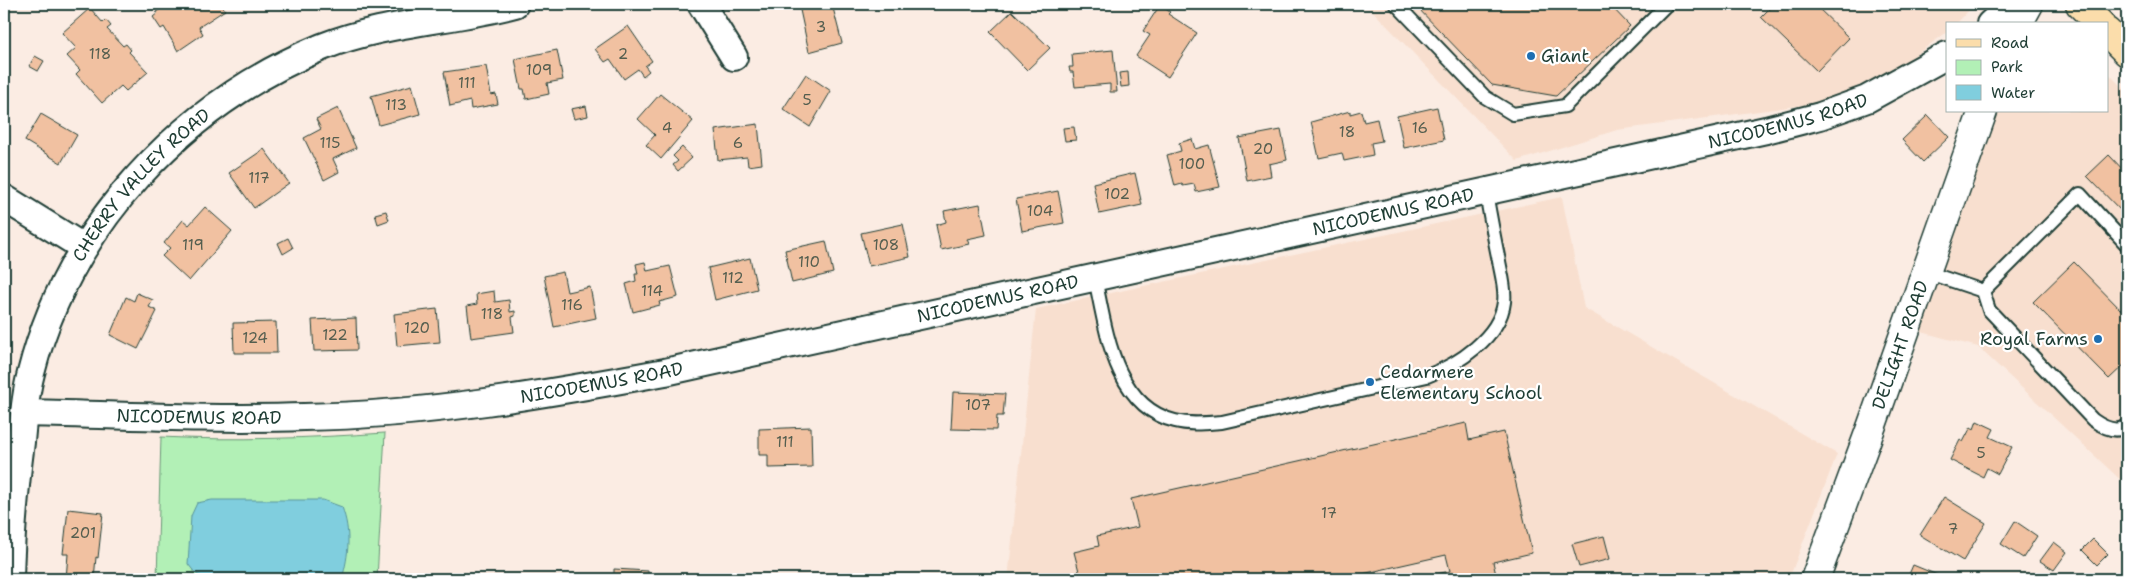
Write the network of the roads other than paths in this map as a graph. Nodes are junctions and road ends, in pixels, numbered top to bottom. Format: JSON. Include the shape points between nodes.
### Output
{"nodes":[{"id":1,"x":515,"y":4,"type":"edge"},
{"id":2,"x":701,"y":4,"type":"edge"},
{"id":3,"x":1396,"y":4,"type":"edge"},
{"id":4,"x":1667,"y":4,"type":"edge"},
{"id":5,"x":2012,"y":4,"type":"edge"},
{"id":6,"x":2029,"y":4,"type":"edge"},
{"id":7,"x":2080,"y":4,"type":"edge"},
{"id":8,"x":1992,"y":22,"type":"edge"},
{"id":9,"x":2019,"y":22,"type":"edge"},
{"id":10,"x":2098,"y":22,"type":"edge"},
{"id":11,"x":2108,"y":33,"type":"edge"},
{"id":12,"x":2127,"y":52,"type":"edge"},
{"id":13,"x":1946,"y":56,"type":"edge"},
{"id":14,"x":734,"y":57,"type":"dead end"},
{"id":15,"x":1983,"y":112,"type":"edge"},
{"id":16,"x":1486,"y":193,"type":"junction"},
{"id":17,"x":4,"y":198,"type":"edge"},
{"id":18,"x":2127,"y":245,"type":"edge"},
{"id":19,"x":83,"y":247,"type":"junction"},
{"id":20,"x":1926,"y":272,"type":"junction"},
{"id":21,"x":1095,"y":278,"type":"junction"},
{"id":22,"x":1983,"y":291,"type":"junction"},
{"id":23,"x":24,"y":413,"type":"junction"},
{"id":24,"x":2126,"y":429,"type":"edge"},
{"id":25,"x":8,"y":518,"type":"edge"},
{"id":26,"x":10,"y":579,"type":"edge"},
{"id":27,"x":1815,"y":579,"type":"edge"}],
"edges":[{"from":1,"to":19,"type":"street","name":"CHERRY VALLEY ROAD","via":[[378,29],[323,47],[267,73],[220,102],[171,143],[125,191]]},
{"from":2,"to":14,"type":"street"},
{"from":3,"to":4,"type":"lane","via":[[1485,97],[1514,114],[1566,106]]},
{"from":5,"to":8,"type":"street"},
{"from":6,"to":9,"type":"street"},
{"from":7,"to":10,"type":"main road"},
{"from":11,"to":12,"type":"main road"},
{"from":13,"to":16,"type":"street","name":"NICODEMUS ROAD","via":[[1866,99],[1820,116]]},
{"from":15,"to":20,"type":"street","name":"DELIGHT ROAD"},
{"from":16,"to":21,"type":"street","name":"NICODEMUS ROAD"},
{"from":16,"to":21,"type":"lane","via":[[1504,301],[1500,319],[1470,353],[1448,368],[1427,376],[1240,418],[1198,424],[1175,421],[1157,414],[1139,401],[1122,377],[1111,350]]},
{"from":17,"to":19,"type":"street"},
{"from":18,"to":22,"type":"lane","via":[[2080,194]]},
{"from":19,"to":23,"type":"street","name":"CHERRY VALLEY ROAD","via":[[44,331],[30,374]]},
{"from":20,"to":22,"type":"lane"},
{"from":20,"to":27,"type":"street","name":"DELIGHT ROAD"},
{"from":21,"to":23,"type":"street","name":"NICODEMUS ROAD","via":[[665,372],[530,396],[305,418]]},
{"from":22,"to":24,"type":"lane","via":[[1989,310],[2093,420],[2113,430]]},
{"from":23,"to":25,"type":"street","name":"CHERRY VALLEY ROAD"},
{"from":25,"to":26,"type":"street","name":"CHERRY VALLEY ROAD"}]}
